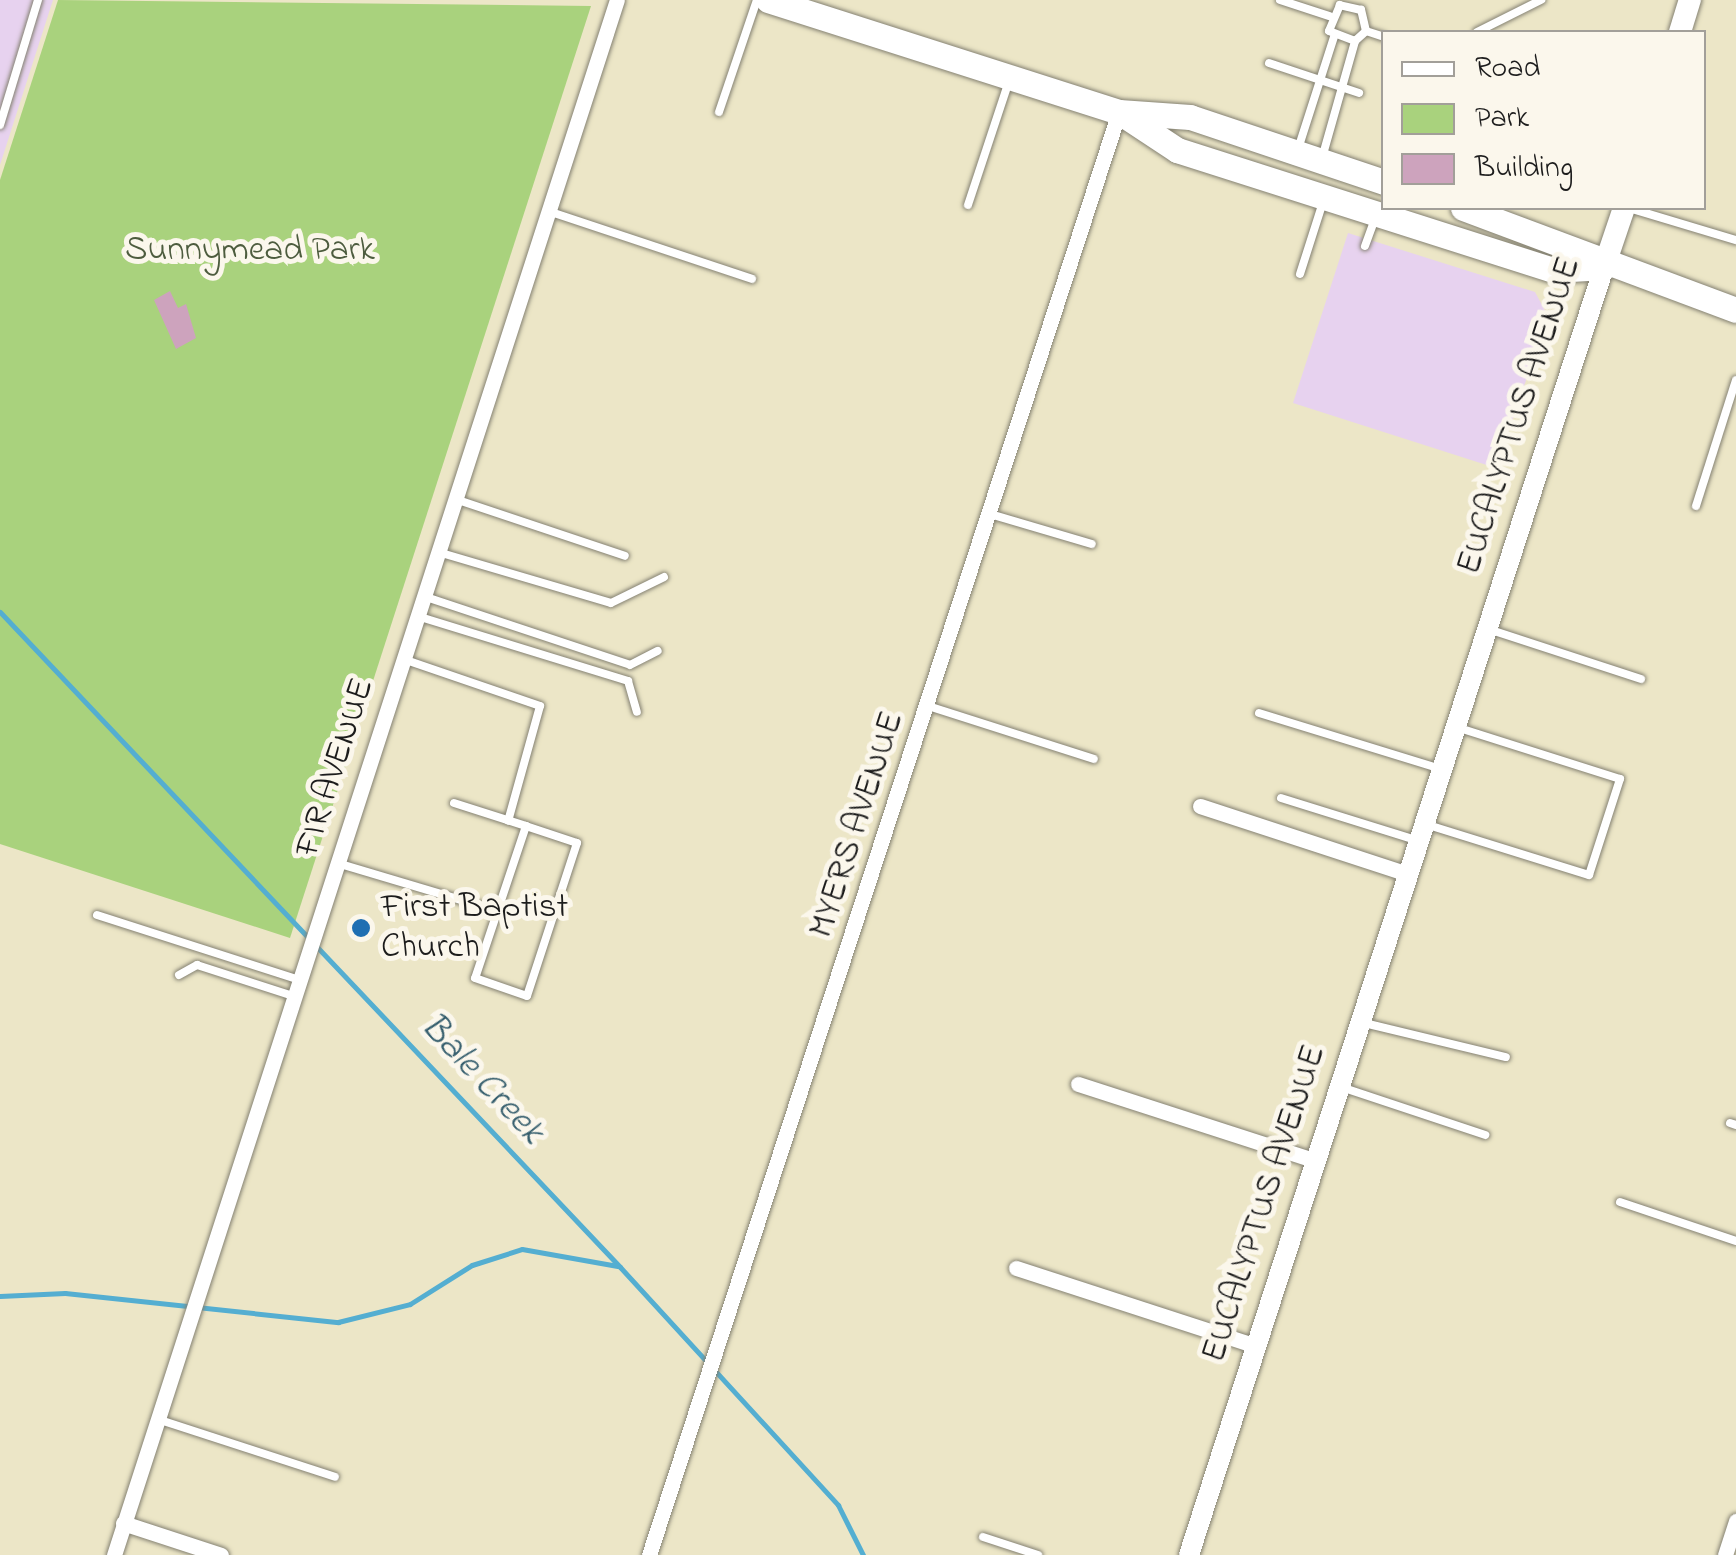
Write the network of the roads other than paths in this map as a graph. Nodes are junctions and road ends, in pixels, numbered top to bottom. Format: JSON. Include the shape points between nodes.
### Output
{"nodes":[{"id":1,"x":38,"y":0,"type":"edge"},
{"id":2,"x":617,"y":0,"type":"edge"},
{"id":3,"x":757,"y":0,"type":"edge"},
{"id":4,"x":768,"y":0,"type":"edge"},
{"id":5,"x":1280,"y":0,"type":"edge"},
{"id":6,"x":1540,"y":0,"type":"edge"},
{"id":7,"x":1690,"y":0,"type":"edge"},
{"id":8,"x":1330,"y":16,"type":"junction"},
{"id":9,"x":1481,"y":30,"type":"edge"},
{"id":10,"x":1681,"y":30,"type":"edge"},
{"id":11,"x":1366,"y":31,"type":"junction"},
{"id":12,"x":1381,"y":36,"type":"edge"},
{"id":13,"x":1334,"y":37,"type":"junction"},
{"id":14,"x":1355,"y":42,"type":"junction"},
{"id":15,"x":1269,"y":64,"type":"dead end"},
{"id":16,"x":1010,"y":77,"type":"junction"},
{"id":17,"x":1319,"y":80,"type":"junction"},
{"id":18,"x":1340,"y":87,"type":"junction"},
{"id":19,"x":1359,"y":94,"type":"dead end"},
{"id":20,"x":719,"y":112,"type":"dead end"},
{"id":21,"x":1119,"y":112,"type":"junction"},
{"id":22,"x":0,"y":125,"type":"edge"},
{"id":23,"x":1309,"y":158,"type":"junction"},
{"id":24,"x":1381,"y":181,"type":"edge"},
{"id":25,"x":1324,"y":197,"type":"junction"},
{"id":26,"x":968,"y":204,"type":"dead end"},
{"id":27,"x":1469,"y":210,"type":"edge"},
{"id":28,"x":1625,"y":210,"type":"edge"},
{"id":29,"x":1633,"y":210,"type":"edge"},
{"id":30,"x":548,"y":211,"type":"junction"},
{"id":31,"x":1377,"y":214,"type":"junction"},
{"id":32,"x":1736,"y":240,"type":"edge"},
{"id":33,"x":1365,"y":246,"type":"dead end"},
{"id":34,"x":1604,"y":268,"type":"junction"},
{"id":35,"x":1300,"y":274,"type":"dead end"},
{"id":36,"x":752,"y":279,"type":"dead end"},
{"id":37,"x":1736,"y":310,"type":"edge"},
{"id":38,"x":1736,"y":380,"type":"edge"},
{"id":39,"x":455,"y":499,"type":"junction"},
{"id":40,"x":1696,"y":506,"type":"dead end"},
{"id":41,"x":990,"y":514,"type":"junction"},
{"id":42,"x":1092,"y":544,"type":"dead end"},
{"id":43,"x":438,"y":552,"type":"junction"},
{"id":44,"x":624,"y":556,"type":"dead end"},
{"id":45,"x":664,"y":577,"type":"dead end"},
{"id":46,"x":423,"y":596,"type":"junction"},
{"id":47,"x":417,"y":616,"type":"junction"},
{"id":48,"x":1488,"y":629,"type":"junction"},
{"id":49,"x":658,"y":651,"type":"dead end"},
{"id":50,"x":403,"y":659,"type":"junction"},
{"id":51,"x":1641,"y":679,"type":"dead end"},
{"id":52,"x":928,"y":706,"type":"junction"},
{"id":53,"x":637,"y":712,"type":"dead end"},
{"id":54,"x":1259,"y":713,"type":"dead end"},
{"id":55,"x":1456,"y":727,"type":"junction"},
{"id":56,"x":1094,"y":759,"type":"dead end"},
{"id":57,"x":1442,"y":769,"type":"junction"},
{"id":58,"x":1282,"y":798,"type":"dead end"},
{"id":59,"x":454,"y":803,"type":"dead end"},
{"id":60,"x":1200,"y":806,"type":"dead end"},
{"id":61,"x":508,"y":821,"type":"junction"},
{"id":62,"x":526,"y":826,"type":"junction"},
{"id":63,"x":1422,"y":832,"type":"junction"},
{"id":64,"x":337,"y":863,"type":"junction"},
{"id":65,"x":1408,"y":874,"type":"junction"},
{"id":66,"x":498,"y":911,"type":"junction"},
{"id":67,"x":98,"y":915,"type":"dead end"},
{"id":68,"x":179,"y":976,"type":"dead end"},
{"id":69,"x":296,"y":988,"type":"junction"},
{"id":70,"x":1360,"y":1022,"type":"junction"},
{"id":71,"x":1506,"y":1057,"type":"dead end"},
{"id":72,"x":1078,"y":1084,"type":"dead end"},
{"id":73,"x":1340,"y":1087,"type":"junction"},
{"id":74,"x":1485,"y":1135,"type":"dead end"},
{"id":75,"x":1316,"y":1162,"type":"junction"},
{"id":76,"x":1620,"y":1202,"type":"dead end"},
{"id":77,"x":1736,"y":1240,"type":"edge"},
{"id":78,"x":1016,"y":1268,"type":"dead end"},
{"id":79,"x":1256,"y":1346,"type":"junction"},
{"id":80,"x":157,"y":1419,"type":"junction"},
{"id":81,"x":334,"y":1478,"type":"dead end"},
{"id":82,"x":1736,"y":1522,"type":"edge"},
{"id":83,"x":123,"y":1523,"type":"junction"},
{"id":84,"x":983,"y":1537,"type":"dead end"},
{"id":85,"x":114,"y":1555,"type":"edge"},
{"id":86,"x":221,"y":1555,"type":"edge"},
{"id":87,"x":650,"y":1555,"type":"edge"},
{"id":88,"x":1038,"y":1555,"type":"edge"},
{"id":89,"x":1189,"y":1555,"type":"edge"},
{"id":90,"x":1725,"y":1555,"type":"edge"}],
"edges":[{"from":1,"to":22,"type":"lane"},
{"from":2,"to":30,"type":"street","name":"FIR AVENUE"},
{"from":3,"to":20,"type":"lane"},
{"from":4,"to":16,"type":"main road"},
{"from":5,"to":8,"type":"lane"},
{"from":6,"to":9,"type":"lane"},
{"from":7,"to":10,"type":"main road"},
{"from":8,"to":11,"type":"lane","via":[[1355,6]]},
{"from":8,"to":13,"type":"lane"},
{"from":11,"to":12,"type":"lane"},
{"from":11,"to":14,"type":"lane"},
{"from":13,"to":14,"type":"lane"},
{"from":13,"to":17,"type":"lane"},
{"from":14,"to":18,"type":"lane"},
{"from":15,"to":17,"type":"lane"},
{"from":16,"to":21,"type":"main road"},
{"from":16,"to":26,"type":"lane"},
{"from":17,"to":18,"type":"lane"},
{"from":17,"to":23,"type":"lane"},
{"from":18,"to":19,"type":"lane"},
{"from":18,"to":23,"type":"lane"},
{"from":21,"to":23,"type":"main road","via":[[1190,117]]},
{"from":21,"to":25,"type":"main road","via":[[1177,150]]},
{"from":21,"to":41,"type":"street","name":"MYERS AVENUE"},
{"from":23,"to":24,"type":"main road"},
{"from":25,"to":31,"type":"main road"},
{"from":25,"to":35,"type":"lane"},
{"from":27,"to":34,"type":"main road","via":[[1565,240]]},
{"from":28,"to":34,"type":"main road","name":"EUCALYPTUS AVENUE"},
{"from":29,"to":32,"type":"lane"},
{"from":30,"to":36,"type":"lane"},
{"from":30,"to":39,"type":"street","name":"FIR AVENUE"},
{"from":31,"to":33,"type":"lane"},
{"from":31,"to":34,"type":"main road","via":[[1554,270]]},
{"from":34,"to":37,"type":"main road"},
{"from":34,"to":48,"type":"street","name":"EUCALYPTUS AVENUE"},
{"from":38,"to":40,"type":"lane"},
{"from":39,"to":43,"type":"street","name":"FIR AVENUE"},
{"from":39,"to":44,"type":"lane"},
{"from":41,"to":42,"type":"lane"},
{"from":41,"to":52,"type":"street","name":"MYERS AVENUE"},
{"from":43,"to":45,"type":"lane","via":[[611,602]]},
{"from":43,"to":46,"type":"street","name":"FIR AVENUE"},
{"from":46,"to":47,"type":"street","name":"FIR AVENUE"},
{"from":46,"to":49,"type":"lane","via":[[630,665]]},
{"from":47,"to":50,"type":"street","name":"FIR AVENUE"},
{"from":47,"to":53,"type":"lane","via":[[628,682]]},
{"from":48,"to":51,"type":"lane"},
{"from":48,"to":55,"type":"street","name":"EUCALYPTUS AVENUE"},
{"from":50,"to":61,"type":"lane","via":[[540,706]]},
{"from":50,"to":64,"type":"street","name":"FIR AVENUE"},
{"from":52,"to":56,"type":"lane"},
{"from":52,"to":87,"type":"street","name":"MYERS AVENUE"},
{"from":54,"to":57,"type":"lane"},
{"from":55,"to":57,"type":"street","name":"EUCALYPTUS AVENUE"},
{"from":55,"to":63,"type":"lane","via":[[1620,778],[1605,826],[1589,874]]},
{"from":57,"to":63,"type":"street","name":"EUCALYPTUS AVENUE"},
{"from":58,"to":63,"type":"lane"},
{"from":59,"to":61,"type":"lane"},
{"from":60,"to":65,"type":"street"},
{"from":61,"to":62,"type":"lane"},
{"from":62,"to":66,"type":"lane"},
{"from":62,"to":66,"type":"lane","via":[[577,843],[526,996],[475,978]]},
{"from":63,"to":65,"type":"street","name":"EUCALYPTUS AVENUE"},
{"from":64,"to":66,"type":"lane"},
{"from":64,"to":69,"type":"street","name":"FIR AVENUE"},
{"from":65,"to":70,"type":"street","name":"EUCALYPTUS AVENUE"},
{"from":67,"to":69,"type":"lane"},
{"from":68,"to":69,"type":"lane","via":[[196,965]]},
{"from":69,"to":80,"type":"street","name":"FIR AVENUE"},
{"from":70,"to":71,"type":"lane"},
{"from":70,"to":73,"type":"street","name":"EUCALYPTUS AVENUE"},
{"from":72,"to":75,"type":"street"},
{"from":73,"to":74,"type":"lane"},
{"from":73,"to":75,"type":"street","name":"EUCALYPTUS AVENUE"},
{"from":75,"to":79,"type":"street","name":"EUCALYPTUS AVENUE"},
{"from":76,"to":77,"type":"lane"},
{"from":78,"to":79,"type":"street"},
{"from":79,"to":89,"type":"street","name":"EUCALYPTUS AVENUE"},
{"from":80,"to":81,"type":"lane"},
{"from":80,"to":83,"type":"street","name":"FIR AVENUE"},
{"from":82,"to":90,"type":"street"},
{"from":83,"to":85,"type":"street","name":"FIR AVENUE"},
{"from":83,"to":86,"type":"street"},
{"from":84,"to":88,"type":"lane"}]}
